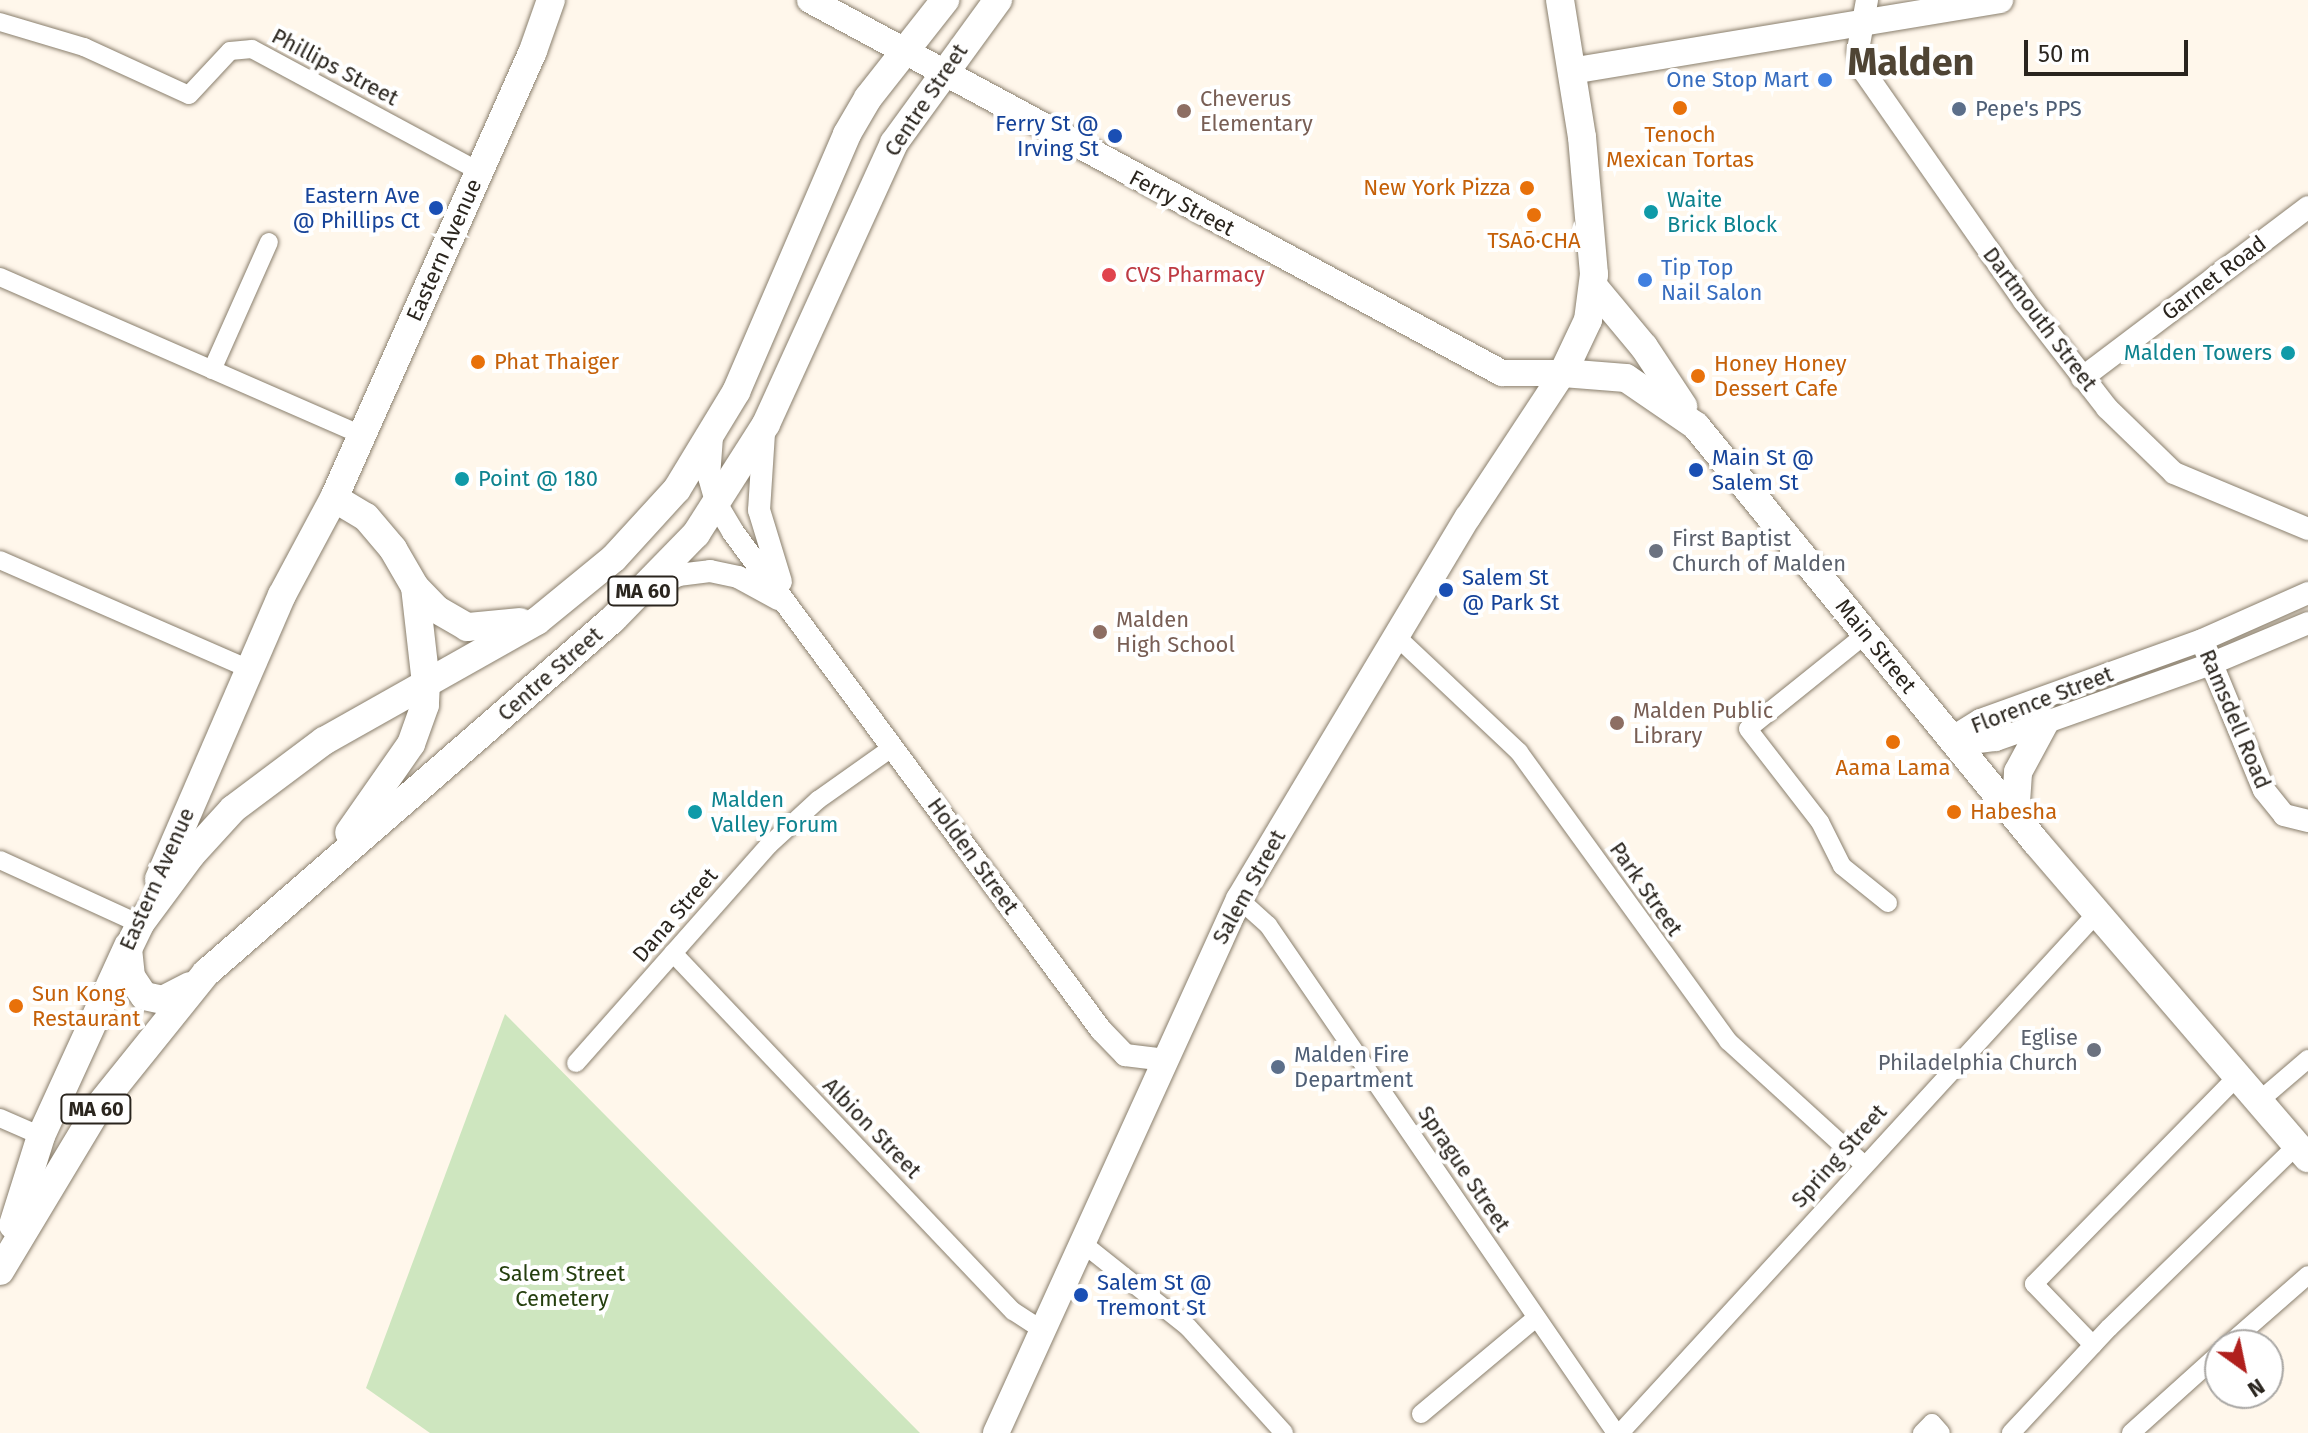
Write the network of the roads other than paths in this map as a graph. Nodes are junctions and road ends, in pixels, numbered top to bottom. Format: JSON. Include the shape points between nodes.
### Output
{"nodes":[{"id":1,"x":551,"y":0,"type":"edge"},
{"id":2,"x":810,"y":0,"type":"edge"},
{"id":3,"x":945,"y":0,"type":"edge"},
{"id":4,"x":998,"y":0,"type":"edge"},
{"id":5,"x":1560,"y":0,"type":"edge"},
{"id":6,"x":1867,"y":0,"type":"edge"},
{"id":7,"x":2000,"y":0,"type":"edge"},
{"id":8,"x":0,"y":22,"type":"edge"},
{"id":9,"x":1864,"y":27,"type":"junction"},
{"id":10,"x":902,"y":52,"type":"junction"},
{"id":11,"x":942,"y":71,"type":"junction"},
{"id":12,"x":1571,"y":71,"type":"junction"},
{"id":13,"x":479,"y":171,"type":"junction"},
{"id":14,"x":2308,"y":207,"type":"edge"},
{"id":15,"x":269,"y":242,"type":"dead end"},
{"id":16,"x":0,"y":277,"type":"edge"},
{"id":17,"x":1594,"y":287,"type":"junction"},
{"id":18,"x":212,"y":370,"type":"junction"},
{"id":19,"x":1563,"y":373,"type":"junction"},
{"id":20,"x":2082,"y":378,"type":"junction"},
{"id":21,"x":766,"y":424,"type":"junction"},
{"id":22,"x":1696,"y":426,"type":"junction"},
{"id":23,"x":361,"y":435,"type":"junction"},
{"id":24,"x":713,"y":436,"type":"junction"},
{"id":25,"x":334,"y":498,"type":"junction"},
{"id":26,"x":717,"y":505,"type":"junction"},
{"id":27,"x":2308,"y":529,"type":"edge"},
{"id":28,"x":0,"y":560,"type":"edge"},
{"id":29,"x":415,"y":587,"type":"junction"},
{"id":30,"x":2306,"y":594,"type":"edge"},
{"id":31,"x":632,"y":602,"type":"junction"},
{"id":32,"x":537,"y":621,"type":"junction"},
{"id":33,"x":801,"y":623,"type":"junction"},
{"id":34,"x":2308,"y":623,"type":"edge"},
{"id":35,"x":1866,"y":634,"type":"junction"},
{"id":36,"x":1396,"y":636,"type":"junction"},
{"id":37,"x":2202,"y":640,"type":"junction"},
{"id":38,"x":2213,"y":663,"type":"junction"},
{"id":39,"x":250,"y":669,"type":"junction"},
{"id":40,"x":426,"y":683,"type":"junction"},
{"id":41,"x":2045,"y":722,"type":"junction"},
{"id":42,"x":1951,"y":738,"type":"junction"},
{"id":43,"x":893,"y":747,"type":"junction"},
{"id":44,"x":2308,"y":821,"type":"edge"},
{"id":45,"x":2036,"y":842,"type":"junction"},
{"id":46,"x":0,"y":860,"type":"edge"},
{"id":47,"x":326,"y":864,"type":"junction"},
{"id":48,"x":1239,"y":899,"type":"junction"},
{"id":49,"x":1888,"y":903,"type":"dead end"},
{"id":50,"x":2096,"y":914,"type":"junction"},
{"id":51,"x":140,"y":924,"type":"junction"},
{"id":52,"x":673,"y":953,"type":"junction"},
{"id":53,"x":206,"y":973,"type":"junction"},
{"id":54,"x":2308,"y":1059,"type":"edge"},
{"id":55,"x":1164,"y":1060,"type":"junction"},
{"id":56,"x":576,"y":1063,"type":"dead end"},
{"id":57,"x":2238,"y":1076,"type":"junction"},
{"id":58,"x":2259,"y":1101,"type":"junction"},
{"id":59,"x":0,"y":1118,"type":"edge"},
{"id":60,"x":41,"y":1136,"type":"junction"},
{"id":61,"x":2302,"y":1152,"type":"edge"},
{"id":62,"x":1863,"y":1164,"type":"junction"},
{"id":63,"x":1081,"y":1242,"type":"junction"},
{"id":64,"x":0,"y":1269,"type":"edge"},
{"id":65,"x":2308,"y":1275,"type":"edge"},
{"id":66,"x":1536,"y":1318,"type":"junction"},
{"id":67,"x":1041,"y":1329,"type":"junction"},
{"id":68,"x":2246,"y":1329,"type":"edge"},
{"id":69,"x":2093,"y":1345,"type":"junction"},
{"id":70,"x":2204,"y":1367,"type":"edge"},
{"id":71,"x":1421,"y":1414,"type":"dead end"},
{"id":72,"x":996,"y":1433,"type":"edge"},
{"id":73,"x":1284,"y":1433,"type":"edge"},
{"id":74,"x":1618,"y":1433,"type":"edge"},
{"id":75,"x":1922,"y":1433,"type":"edge"},
{"id":76,"x":1941,"y":1433,"type":"edge"},
{"id":77,"x":2011,"y":1433,"type":"edge"},
{"id":78,"x":2131,"y":1433,"type":"edge"}],
"edges":[{"from":1,"to":13,"type":"main road","name":"Eastern Avenue"},
{"from":2,"to":10,"type":"main road","name":"Ferry Street"},
{"from":3,"to":10,"type":"main road","name":"Centre Street","number":"MA 60"},
{"from":4,"to":11,"type":"main road","name":"Centre Street","number":"MA 60"},
{"from":5,"to":12,"type":"main road"},
{"from":6,"to":9,"type":"street","name":"Dartmouth Street"},
{"from":7,"to":9,"type":"main road"},
{"from":8,"to":13,"type":"street","name":"Phillips Street","via":[[84,47],[189,95],[230,51],[252,49]]},
{"from":9,"to":12,"type":"main road"},
{"from":9,"to":20,"type":"street","name":"Dartmouth Street","via":[[1858,50],[1863,70]]},
{"from":10,"to":11,"type":"main road","name":"Ferry Street"},
{"from":10,"to":24,"type":"main road","name":"Centre Street","number":"MA 60","via":[[837,153]]},
{"from":11,"to":19,"type":"main road","name":"Ferry Street","via":[[1502,373]]},
{"from":11,"to":21,"type":"main road","name":"Centre Street","number":"MA 60","via":[[882,165]]},
{"from":12,"to":17,"type":"main road"},
{"from":13,"to":23,"type":"main road","name":"Eastern Avenue"},
{"from":14,"to":20,"type":"street","name":"Garnet Road"},
{"from":15,"to":18,"type":"street"},
{"from":16,"to":18,"type":"street"},
{"from":17,"to":19,"type":"main road","via":[[1585,331]]},
{"from":17,"to":22,"type":"main road","via":[[1644,347]]},
{"from":18,"to":23,"type":"street"},
{"from":19,"to":22,"type":"main road","name":"Main Street","via":[[1626,378]]},
{"from":19,"to":36,"type":"main road","name":"Salem Street"},
{"from":20,"to":27,"type":"street","name":"Dartmouth Street","via":[[2135,440],[2174,473]]},
{"from":21,"to":26,"type":"main road","name":"Centre Street","number":"MA 60"},
{"from":21,"to":33,"type":"street","name":"Holden Street","via":[[758,471],[760,516],[777,574]]},
{"from":22,"to":35,"type":"main road","name":"Main Street"},
{"from":23,"to":25,"type":"main road","name":"Eastern Avenue"},
{"from":24,"to":26,"type":"street","name":"Holden Street","via":[[708,465]]},
{"from":24,"to":32,"type":"main road","name":"Centre Street","number":"MA 60","via":[[646,526]]},
{"from":25,"to":29,"type":"main road","via":[[376,528]]},
{"from":25,"to":39,"type":"main road","name":"Eastern Avenue","via":[[295,568]]},
{"from":26,"to":31,"type":"main road","name":"Centre Street","number":"MA 60"},
{"from":26,"to":33,"type":"street","name":"Holden Street"},
{"from":28,"to":39,"type":"street"},
{"from":29,"to":32,"type":"main road","via":[[436,609],[467,627]]},
{"from":29,"to":40,"type":"main road"},
{"from":30,"to":37,"type":"street","name":"Florence Street"},
{"from":31,"to":33,"type":"street","via":[[666,580],[710,571],[756,585]]},
{"from":31,"to":47,"type":"main road","name":"Centre Street","number":"MA 60"},
{"from":32,"to":40,"type":"main road","name":"Centre Street","number":"MA 60"},
{"from":33,"to":43,"type":"street","name":"Holden Street"},
{"from":34,"to":38,"type":"street","name":"Florence Street"},
{"from":35,"to":42,"type":"main road","name":"Main Street"},
{"from":35,"to":49,"type":"street","via":[[1748,729],[1820,822],[1842,866]]},
{"from":36,"to":48,"type":"main road","name":"Salem Street"},
{"from":36,"to":62,"type":"street","name":"Park Street","via":[[1519,752],[1728,1041]]},
{"from":37,"to":38,"type":"street","name":"Ramsdell Road"},
{"from":37,"to":42,"type":"street","name":"Florence Street","via":[[1980,720]]},
{"from":38,"to":41,"type":"street","name":"Florence Street"},
{"from":38,"to":44,"type":"street","name":"Ramsdell Road","via":[[2264,790],[2284,815]]},
{"from":39,"to":51,"type":"main road","name":"Eastern Avenue"},
{"from":40,"to":47,"type":"main road","via":[[419,725],[403,759]]},
{"from":40,"to":51,"type":"main road","name":"Centre Street","number":"MA 60","via":[[324,741],[261,785],[191,855]]},
{"from":41,"to":42,"type":"street","name":"Florence Street","via":[[1983,742]]},
{"from":41,"to":45,"type":"main road","via":[[2020,765],[2016,791]]},
{"from":42,"to":45,"type":"main road","name":"Main Street"},
{"from":43,"to":52,"type":"street","name":"Dana Street","via":[[796,819]]},
{"from":43,"to":55,"type":"street","name":"Holden Street","via":[[1101,1030],[1125,1055]]},
{"from":45,"to":50,"type":"main road","name":"Main Street"},
{"from":46,"to":51,"type":"street"},
{"from":47,"to":53,"type":"main road","name":"Centre Street","number":"MA 60"},
{"from":48,"to":55,"type":"main road","name":"Salem Street"},
{"from":48,"to":66,"type":"street","name":"Sprague Street","via":[[1268,925]]},
{"from":50,"to":57,"type":"main road","name":"Main Street"},
{"from":50,"to":62,"type":"street","name":"Spring Street"},
{"from":51,"to":53,"type":"main road","via":[[128,959],[131,977],[144,996],[156,1001],[171,997]]},
{"from":51,"to":60,"type":"main road","name":"Eastern Avenue","number":"MA 60"},
{"from":52,"to":56,"type":"street","name":"Dana Street"},
{"from":52,"to":67,"type":"street","name":"Albion Street","via":[[1013,1311]]},
{"from":53,"to":64,"type":"main road","name":"Centre Street","number":"MA 60","via":[[99,1106]]},
{"from":54,"to":58,"type":"street"},
{"from":55,"to":63,"type":"main road","name":"Salem Street"},
{"from":57,"to":58,"type":"main road","name":"Main Street"},
{"from":57,"to":69,"type":"street","via":[[2034,1284]]},
{"from":58,"to":61,"type":"main road","name":"Main Street"},
{"from":59,"to":60,"type":"street"},
{"from":60,"to":64,"type":"main road","name":"Eastern Avenue","number":"MA 60"},
{"from":61,"to":69,"type":"street"},
{"from":62,"to":74,"type":"street","name":"Spring Street"},
{"from":63,"to":67,"type":"main road","name":"Salem Street"},
{"from":63,"to":73,"type":"street","via":[[1201,1338]]},
{"from":65,"to":68,"type":"street"},
{"from":66,"to":71,"type":"street"},
{"from":66,"to":74,"type":"street","name":"Sprague Street"},
{"from":67,"to":72,"type":"main road","name":"Salem Street"},
{"from":69,"to":77,"type":"street"},
{"from":70,"to":78,"type":"street"},
{"from":75,"to":76,"type":"street","via":[[1932,1423]]}]}
